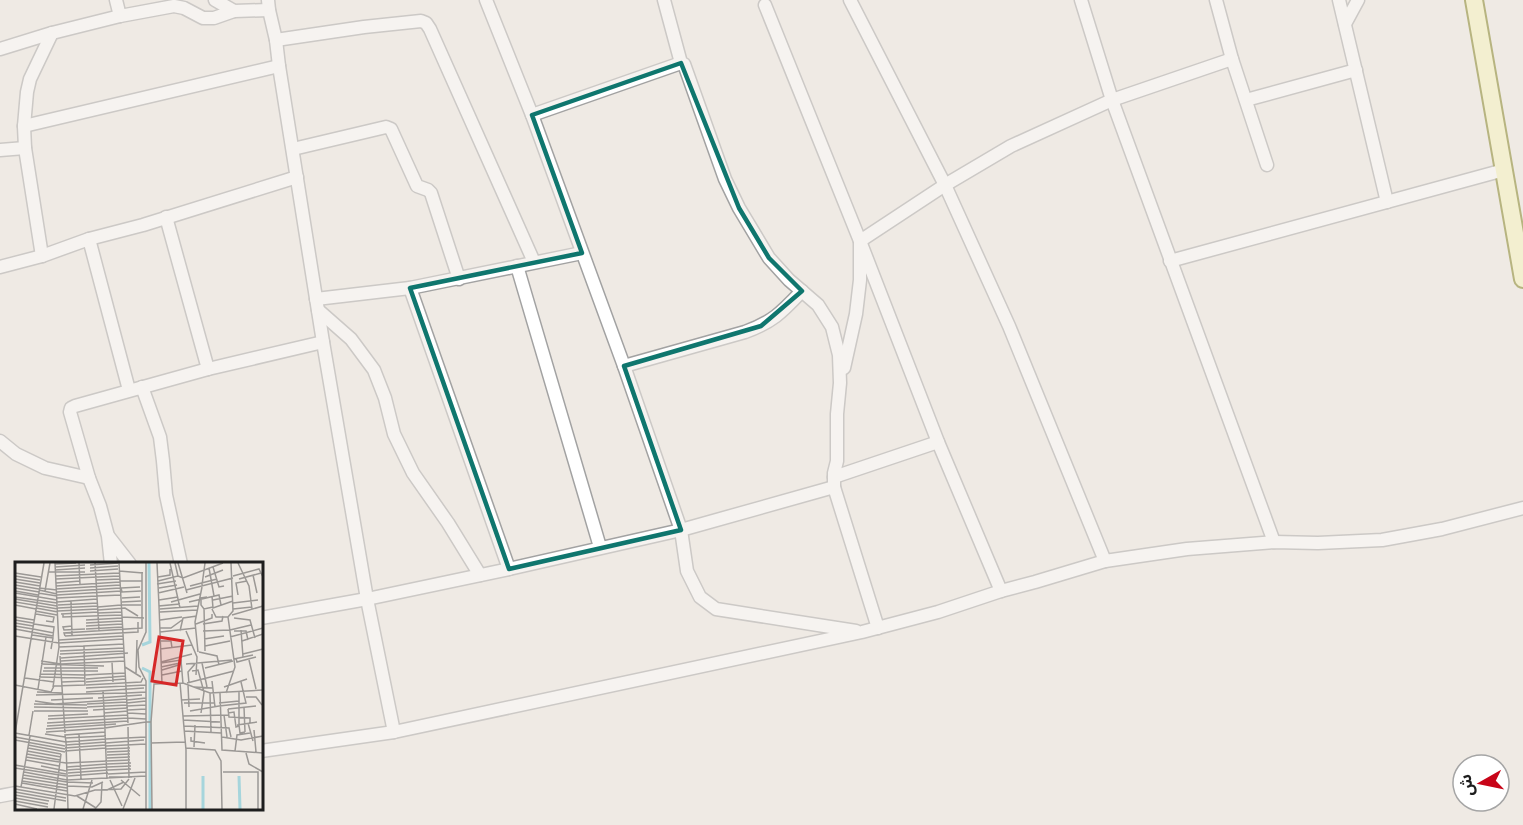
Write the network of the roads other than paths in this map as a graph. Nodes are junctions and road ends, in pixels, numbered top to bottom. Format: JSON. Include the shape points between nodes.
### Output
{"nodes":[{"id":1,"x":116,"y":0,"type":"edge"},
{"id":2,"x":215,"y":0,"type":"edge"},
{"id":3,"x":486,"y":0,"type":"edge"},
{"id":4,"x":664,"y":0,"type":"edge"},
{"id":5,"x":850,"y":0,"type":"edge"},
{"id":6,"x":1081,"y":0,"type":"edge"},
{"id":7,"x":1215,"y":0,"type":"edge"},
{"id":8,"x":1339,"y":0,"type":"edge"},
{"id":9,"x":1358,"y":0,"type":"edge"},
{"id":10,"x":1474,"y":0,"type":"edge"},
{"id":11,"x":268,"y":5,"type":"edge"},
{"id":12,"x":765,"y":5,"type":"dead end"},
{"id":13,"x":234,"y":12,"type":"junction"},
{"id":14,"x":120,"y":16,"type":"junction"},
{"id":15,"x":1345,"y":24,"type":"junction"},
{"id":16,"x":52,"y":33,"type":"junction"},
{"id":17,"x":276,"y":40,"type":"junction"},
{"id":18,"x":0,"y":49,"type":"edge"},
{"id":19,"x":1232,"y":59,"type":"junction"},
{"id":20,"x":681,"y":63,"type":"junction"},
{"id":21,"x":279,"y":66,"type":"junction"},
{"id":22,"x":1356,"y":70,"type":"junction"},
{"id":23,"x":1112,"y":100,"type":"junction"},
{"id":24,"x":1246,"y":100,"type":"junction"},
{"id":25,"x":532,"y":115,"type":"junction"},
{"id":26,"x":24,"y":126,"type":"junction"},
{"id":27,"x":25,"y":148,"type":"junction"},
{"id":28,"x":292,"y":149,"type":"junction"},
{"id":29,"x":0,"y":150,"type":"edge"},
{"id":30,"x":1267,"y":165,"type":"dead end"},
{"id":31,"x":1504,"y":170,"type":"junction"},
{"id":32,"x":297,"y":177,"type":"junction"},
{"id":33,"x":945,"y":185,"type":"junction"},
{"id":34,"x":1387,"y":202,"type":"junction"},
{"id":35,"x":166,"y":218,"type":"junction"},
{"id":36,"x":89,"y":239,"type":"junction"},
{"id":37,"x":860,"y":241,"type":"junction"},
{"id":38,"x":582,"y":253,"type":"junction"},
{"id":39,"x":42,"y":256,"type":"junction"},
{"id":40,"x":1170,"y":261,"type":"junction"},
{"id":41,"x":534,"y":262,"type":"junction"},
{"id":42,"x":517,"y":266,"type":"junction"},
{"id":43,"x":0,"y":267,"type":"edge"},
{"id":44,"x":459,"y":279,"type":"junction"},
{"id":45,"x":1523,"y":279,"type":"edge"},
{"id":46,"x":410,"y":288,"type":"junction"},
{"id":47,"x":802,"y":291,"type":"junction"},
{"id":48,"x":317,"y":305,"type":"junction"},
{"id":49,"x":323,"y":342,"type":"junction"},
{"id":50,"x":624,"y":366,"type":"junction"},
{"id":51,"x":208,"y":369,"type":"junction"},
{"id":52,"x":840,"y":383,"type":"junction"},
{"id":53,"x":142,"y":387,"type":"junction"},
{"id":54,"x":129,"y":390,"type":"junction"},
{"id":55,"x":0,"y":441,"type":"edge"},
{"id":56,"x":938,"y":442,"type":"junction"},
{"id":57,"x":89,"y":478,"type":"junction"},
{"id":58,"x":834,"y":482,"type":"junction"},
{"id":59,"x":1523,"y":508,"type":"edge"},
{"id":60,"x":681,"y":530,"type":"junction"},
{"id":61,"x":108,"y":536,"type":"junction"},
{"id":62,"x":1274,"y":542,"type":"junction"},
{"id":63,"x":600,"y":547,"type":"junction"},
{"id":64,"x":1104,"y":561,"type":"junction"},
{"id":65,"x":111,"y":562,"type":"edge"},
{"id":66,"x":128,"y":562,"type":"edge"},
{"id":67,"x":181,"y":562,"type":"edge"},
{"id":68,"x":509,"y":569,"type":"junction"},
{"id":69,"x":480,"y":575,"type":"junction"},
{"id":70,"x":1001,"y":591,"type":"junction"},
{"id":71,"x":367,"y":599,"type":"junction"},
{"id":72,"x":262,"y":618,"type":"edge"},
{"id":73,"x":878,"y":628,"type":"junction"},
{"id":74,"x":862,"y":632,"type":"junction"},
{"id":75,"x":394,"y":732,"type":"junction"},
{"id":76,"x":262,"y":751,"type":"edge"},
{"id":77,"x":15,"y":792,"type":"edge"},
{"id":78,"x":0,"y":795,"type":"edge"}],
"edges":[{"from":1,"to":14,"type":"street"},
{"from":2,"to":13,"type":"street"},
{"from":3,"to":25,"type":"street"},
{"from":4,"to":20,"type":"street"},
{"from":5,"to":33,"type":"street"},
{"from":6,"to":23,"type":"street"},
{"from":7,"to":19,"type":"street"},
{"from":8,"to":15,"type":"street"},
{"from":9,"to":15,"type":"street"},
{"from":10,"to":31,"type":"street"},
{"from":11,"to":13,"type":"street"},
{"from":11,"to":17,"type":"street"},
{"from":12,"to":37,"type":"street"},
{"from":13,"to":14,"type":"street","via":[[203,18],[174,6]]},
{"from":14,"to":16,"type":"street"},
{"from":15,"to":22,"type":"street"},
{"from":16,"to":18,"type":"street"},
{"from":16,"to":26,"type":"street","via":[[30,79]]},
{"from":17,"to":21,"type":"street"},
{"from":17,"to":41,"type":"street","via":[[364,27],[426,23]]},
{"from":19,"to":23,"type":"street"},
{"from":19,"to":24,"type":"street"},
{"from":20,"to":25,"type":"street"},
{"from":20,"to":47,"type":"street","via":[[739,208],[769,258]]},
{"from":21,"to":26,"type":"street"},
{"from":21,"to":28,"type":"street"},
{"from":22,"to":24,"type":"street"},
{"from":22,"to":34,"type":"street"},
{"from":23,"to":33,"type":"street","via":[[1011,146]]},
{"from":23,"to":40,"type":"street"},
{"from":24,"to":30,"type":"street"},
{"from":25,"to":38,"type":"street"},
{"from":26,"to":27,"type":"street"},
{"from":27,"to":29,"type":"street"},
{"from":27,"to":39,"type":"street"},
{"from":28,"to":32,"type":"street"},
{"from":28,"to":44,"type":"street","via":[[391,129],[417,186],[430,193]]},
{"from":31,"to":34,"type":"street"},
{"from":31,"to":45,"type":"street"},
{"from":32,"to":35,"type":"street"},
{"from":32,"to":48,"type":"street"},
{"from":33,"to":37,"type":"street"},
{"from":33,"to":64,"type":"street","via":[[1009,326]]},
{"from":34,"to":40,"type":"street"},
{"from":35,"to":36,"type":"street"},
{"from":35,"to":51,"type":"street"},
{"from":36,"to":39,"type":"street"},
{"from":36,"to":54,"type":"street"},
{"from":37,"to":52,"type":"street","via":[[856,314]]},
{"from":37,"to":56,"type":"street"},
{"from":38,"to":41,"type":"street"},
{"from":38,"to":50,"type":"street"},
{"from":39,"to":43,"type":"street"},
{"from":40,"to":62,"type":"street"},
{"from":41,"to":42,"type":"street"},
{"from":42,"to":44,"type":"street"},
{"from":42,"to":63,"type":"street"},
{"from":44,"to":46,"type":"street"},
{"from":46,"to":48,"type":"street"},
{"from":46,"to":68,"type":"street"},
{"from":47,"to":50,"type":"street","via":[[761,326]]},
{"from":47,"to":52,"type":"street","via":[[818,305],[832,327]]},
{"from":48,"to":49,"type":"street"},
{"from":48,"to":69,"type":"street","via":[[351,339],[374,370],[394,434],[413,473]]},
{"from":49,"to":51,"type":"street"},
{"from":49,"to":71,"type":"street"},
{"from":50,"to":60,"type":"street"},
{"from":51,"to":53,"type":"street"},
{"from":52,"to":58,"type":"street"},
{"from":53,"to":54,"type":"street"},
{"from":53,"to":67,"type":"street","via":[[160,437],[166,495]]},
{"from":54,"to":57,"type":"street","via":[[71,408]]},
{"from":55,"to":57,"type":"street","via":[[45,468]]},
{"from":56,"to":58,"type":"street"},
{"from":56,"to":70,"type":"street"},
{"from":57,"to":61,"type":"street"},
{"from":58,"to":60,"type":"street"},
{"from":58,"to":73,"type":"street"},
{"from":59,"to":62,"type":"street","via":[[1382,540]]},
{"from":60,"to":63,"type":"street"},
{"from":60,"to":74,"type":"street","via":[[687,571],[700,597],[716,609]]},
{"from":61,"to":65,"type":"street"},
{"from":61,"to":66,"type":"street"},
{"from":62,"to":64,"type":"street"},
{"from":63,"to":68,"type":"street"},
{"from":64,"to":70,"type":"street"},
{"from":68,"to":69,"type":"street"},
{"from":69,"to":71,"type":"street"},
{"from":70,"to":73,"type":"street"},
{"from":71,"to":72,"type":"street"},
{"from":71,"to":75,"type":"street"},
{"from":73,"to":74,"type":"street"},
{"from":74,"to":75,"type":"street"},
{"from":75,"to":76,"type":"street"},
{"from":77,"to":78,"type":"street"}]}
